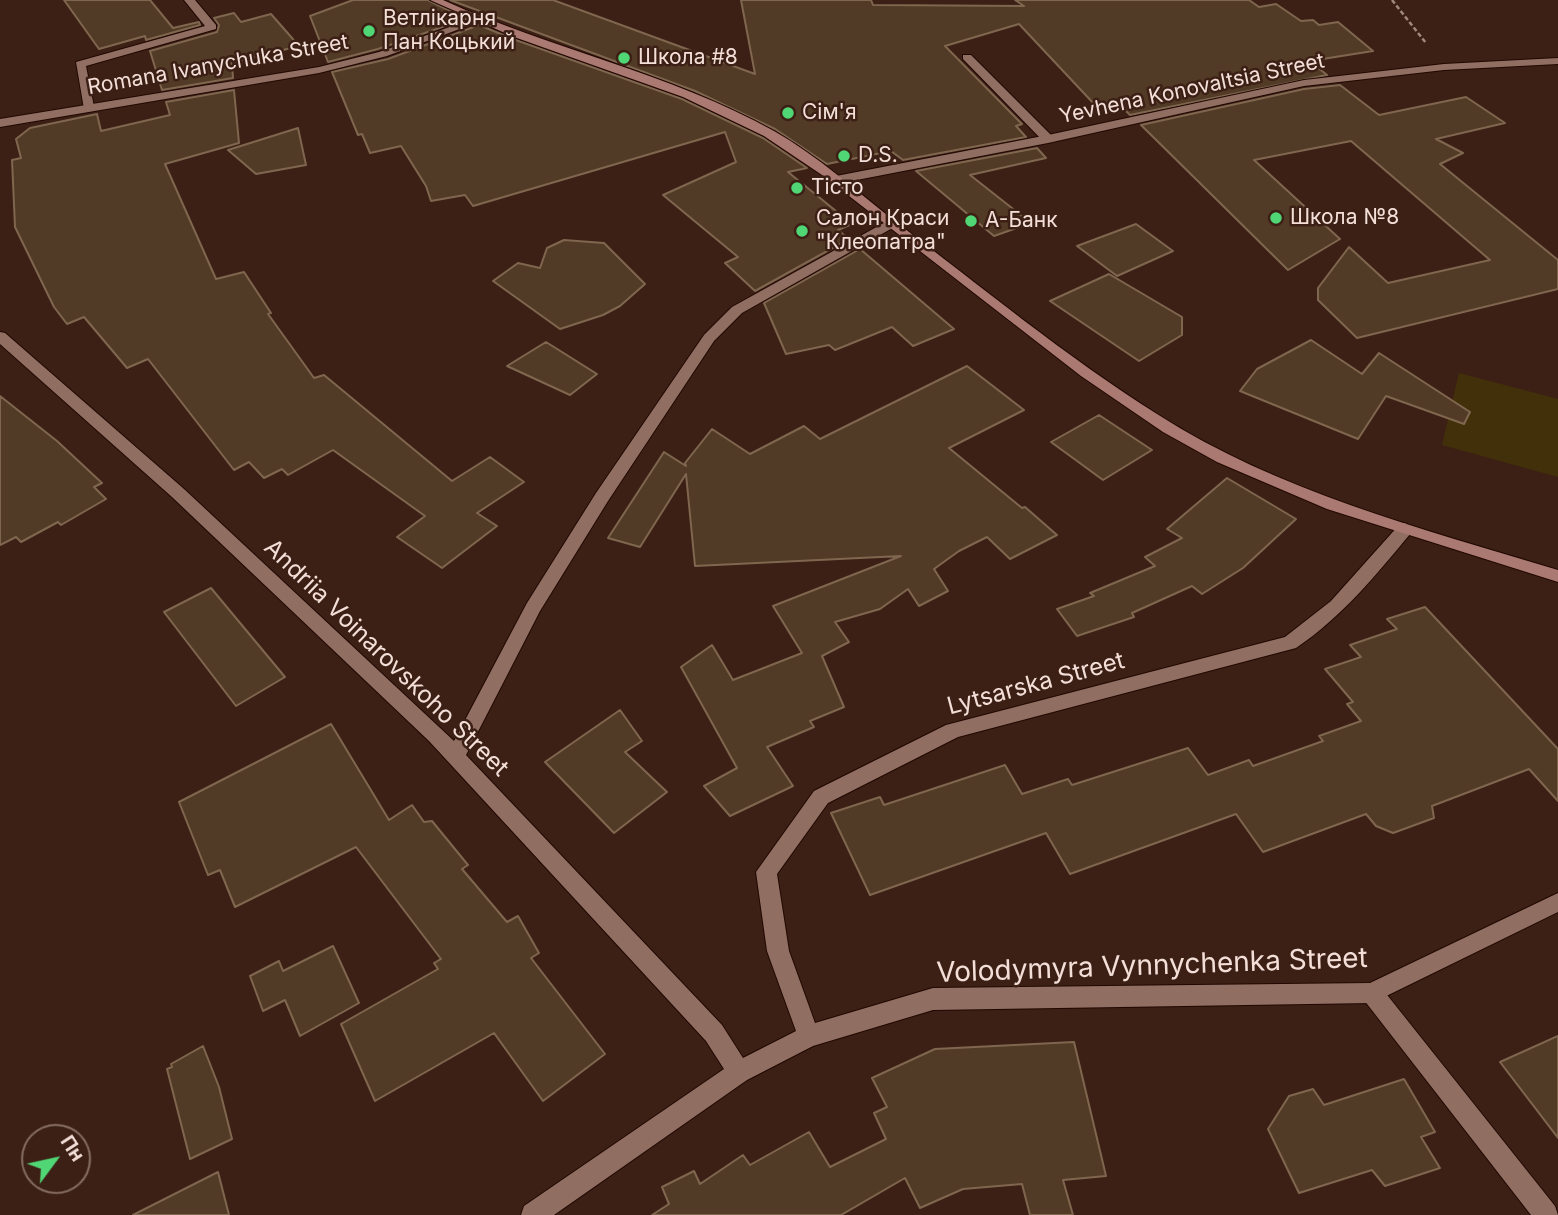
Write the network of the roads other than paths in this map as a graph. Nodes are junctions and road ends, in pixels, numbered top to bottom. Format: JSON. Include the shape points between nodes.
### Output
{"nodes":[{"id":1,"x":189,"y":0,"type":"edge"},
{"id":2,"x":435,"y":0,"type":"edge"},
{"id":3,"x":479,"y":20,"type":"junction"},
{"id":4,"x":967,"y":57,"type":"dead end"},
{"id":5,"x":1558,"y":61,"type":"edge"},
{"id":6,"x":88,"y":107,"type":"junction"},
{"id":7,"x":0,"y":123,"type":"edge"},
{"id":8,"x":1048,"y":139,"type":"junction"},
{"id":9,"x":836,"y":180,"type":"junction"},
{"id":10,"x":891,"y":223,"type":"junction"},
{"id":11,"x":0,"y":336,"type":"edge"},
{"id":12,"x":1405,"y":529,"type":"junction"},
{"id":13,"x":1558,"y":576,"type":"edge"},
{"id":14,"x":456,"y":756,"type":"junction"},
{"id":15,"x":1558,"y":902,"type":"edge"},
{"id":16,"x":1373,"y":993,"type":"junction"},
{"id":17,"x":809,"y":1035,"type":"junction"},
{"id":18,"x":739,"y":1072,"type":"junction"},
{"id":19,"x":533,"y":1215,"type":"edge"},
{"id":20,"x":1546,"y":1215,"type":"edge"}],
"edges":[{"from":1,"to":6,"type":"street","via":[[212,27],[80,64]]},
{"from":2,"to":3,"type":"main road"},
{"from":3,"to":6,"type":"street","name":"Romana Ivanychuka Street","via":[[383,54],[319,70]]},
{"from":3,"to":9,"type":"main road","via":[[704,101],[769,133]]},
{"from":4,"to":8,"type":"street"},
{"from":5,"to":8,"type":"street","name":"Yevhena Konovaltsia Street","via":[[1444,67],[1275,88]]},
{"from":6,"to":7,"type":"street","name":"Romana Ivanychuka Street"},
{"from":8,"to":9,"type":"street","name":"Yevhena Konovaltsia Street"},
{"from":9,"to":10,"type":"main road"},
{"from":10,"to":12,"type":"main road","via":[[1055,351],[1150,417],[1257,475]]},
{"from":10,"to":14,"type":"street","via":[[737,310],[709,338],[533,608]]},
{"from":11,"to":14,"type":"street","name":"Andriia Voinarovskoho Street","via":[[178,493]]},
{"from":12,"to":13,"type":"main road"},
{"from":12,"to":17,"type":"street","name":"Lytsarska Street","via":[[1341,601],[1290,643],[953,730],[821,797],[766,872],[778,951]]},
{"from":14,"to":18,"type":"street","name":"Andriia Voinarovskoho Street","via":[[714,1033]]},
{"from":15,"to":16,"type":"street","name":"Volodymyra Vynnychenka Street"},
{"from":16,"to":17,"type":"street","name":"Volodymyra Vynnychenka Street","via":[[933,999]]},
{"from":16,"to":20,"type":"street"},
{"from":17,"to":18,"type":"street","name":"Volodymyra Vynnychenka Street"},
{"from":18,"to":19,"type":"street","name":"Volodymyra Vynnychenka Street"}]}
